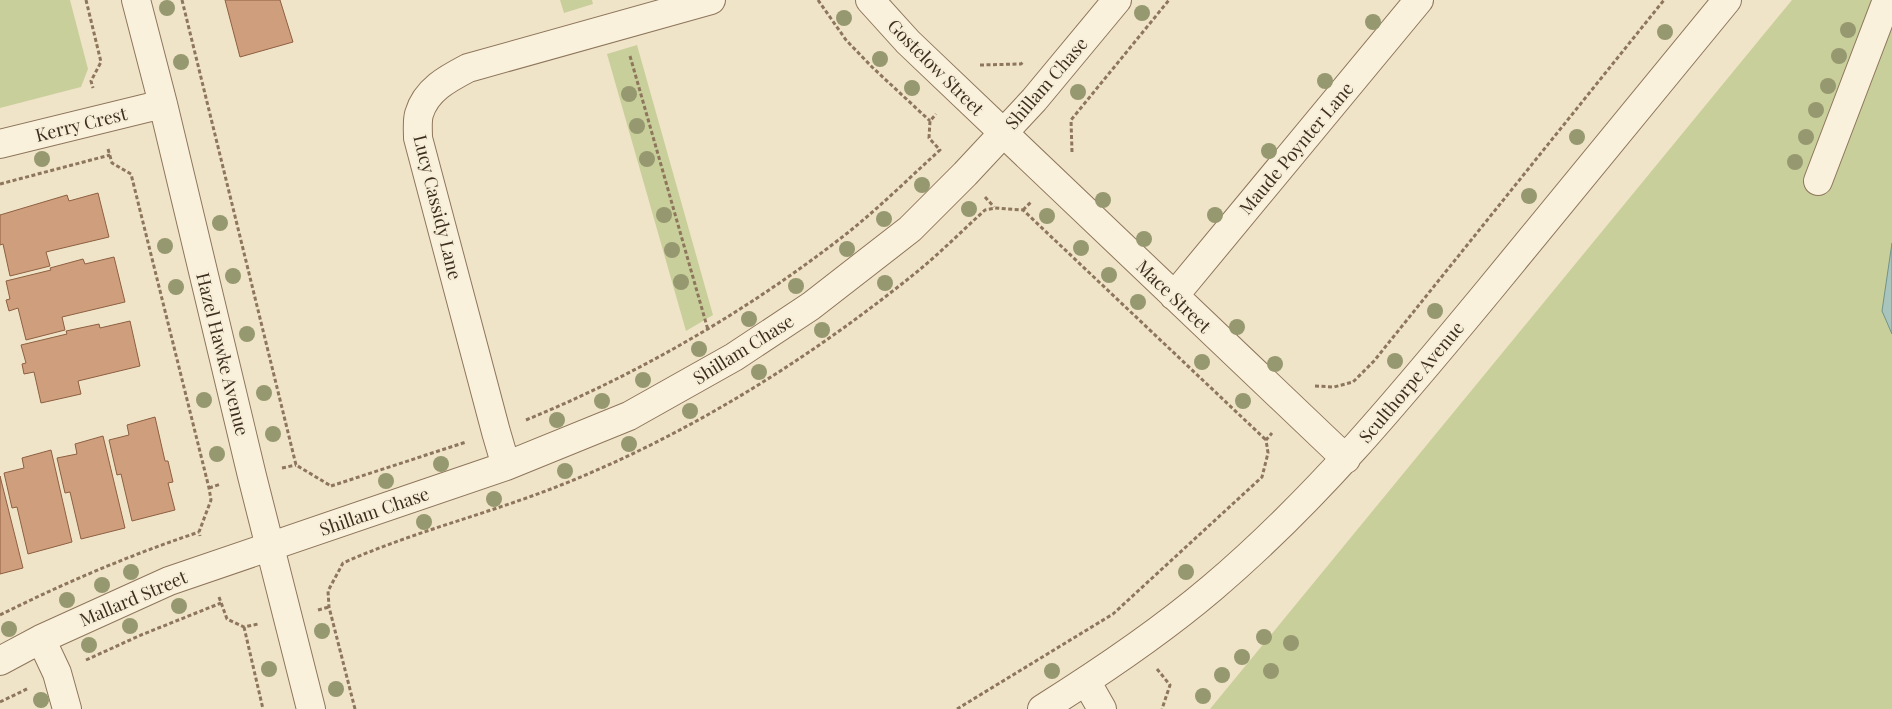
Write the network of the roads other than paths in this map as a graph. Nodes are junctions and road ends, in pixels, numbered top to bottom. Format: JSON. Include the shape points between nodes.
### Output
{"nodes":[{"id":1,"x":136,"y":0,"type":"edge"},
{"id":2,"x":711,"y":0,"type":"edge"},
{"id":3,"x":870,"y":0,"type":"edge"},
{"id":4,"x":1117,"y":0,"type":"edge"},
{"id":5,"x":1418,"y":0,"type":"edge"},
{"id":6,"x":1727,"y":0,"type":"edge"},
{"id":7,"x":1887,"y":0,"type":"edge"},
{"id":8,"x":163,"y":104,"type":"junction"},
{"id":9,"x":1004,"y":132,"type":"junction"},
{"id":10,"x":0,"y":144,"type":"edge"},
{"id":11,"x":1818,"y":181,"type":"dead end"},
{"id":12,"x":1174,"y":296,"type":"junction"},
{"id":13,"x":1346,"y":459,"type":"junction"},
{"id":14,"x":506,"y":466,"type":"junction"},
{"id":15,"x":270,"y":545,"type":"junction"},
{"id":16,"x":41,"y":639,"type":"junction"},
{"id":17,"x":0,"y":661,"type":"edge"},
{"id":18,"x":1086,"y":681,"type":"junction"},
{"id":19,"x":67,"y":709,"type":"edge"},
{"id":20,"x":311,"y":709,"type":"edge"},
{"id":21,"x":1042,"y":709,"type":"edge"},
{"id":22,"x":1102,"y":709,"type":"edge"}],
"edges":[{"from":1,"to":8,"type":"street","name":"Hazel Hawke Avenue"},
{"from":2,"to":14,"type":"street","name":"Lucy Cassidy Lane","via":[[468,68],[446,79],[428,95],[419,115],[418,138]]},
{"from":3,"to":9,"type":"street","name":"Gostelow Street","via":[[908,42]]},
{"from":4,"to":9,"type":"street","name":"Shillam Chase"},
{"from":5,"to":12,"type":"street","name":"Maude Poynter Lane"},
{"from":6,"to":13,"type":"street","name":"Sculthorpe Avenue"},
{"from":7,"to":11,"type":"street"},
{"from":8,"to":10,"type":"street","name":"Kerry Crest"},
{"from":8,"to":15,"type":"street","name":"Hazel Hawke Avenue"},
{"from":9,"to":12,"type":"street","name":"Mace Street"},
{"from":9,"to":14,"type":"street","name":"Shillam Chase","via":[[910,229],[811,306],[734,357],[629,416]]},
{"from":12,"to":13,"type":"street","name":"Mace Street"},
{"from":13,"to":18,"type":"street","name":"Sculthorpe Avenue","via":[[1212,588],[1138,646]]},
{"from":14,"to":15,"type":"street","name":"Shillam Chase"},
{"from":15,"to":16,"type":"street","name":"Mallard Street","via":[[169,581]]},
{"from":15,"to":20,"type":"street","name":"Hazel Hawke Avenue"},
{"from":16,"to":17,"type":"street","name":"Mallard Street"},
{"from":16,"to":19,"type":"street","via":[[57,674]]},
{"from":18,"to":21,"type":"street","name":"Sculthorpe Avenue"},
{"from":18,"to":22,"type":"street"}]}
